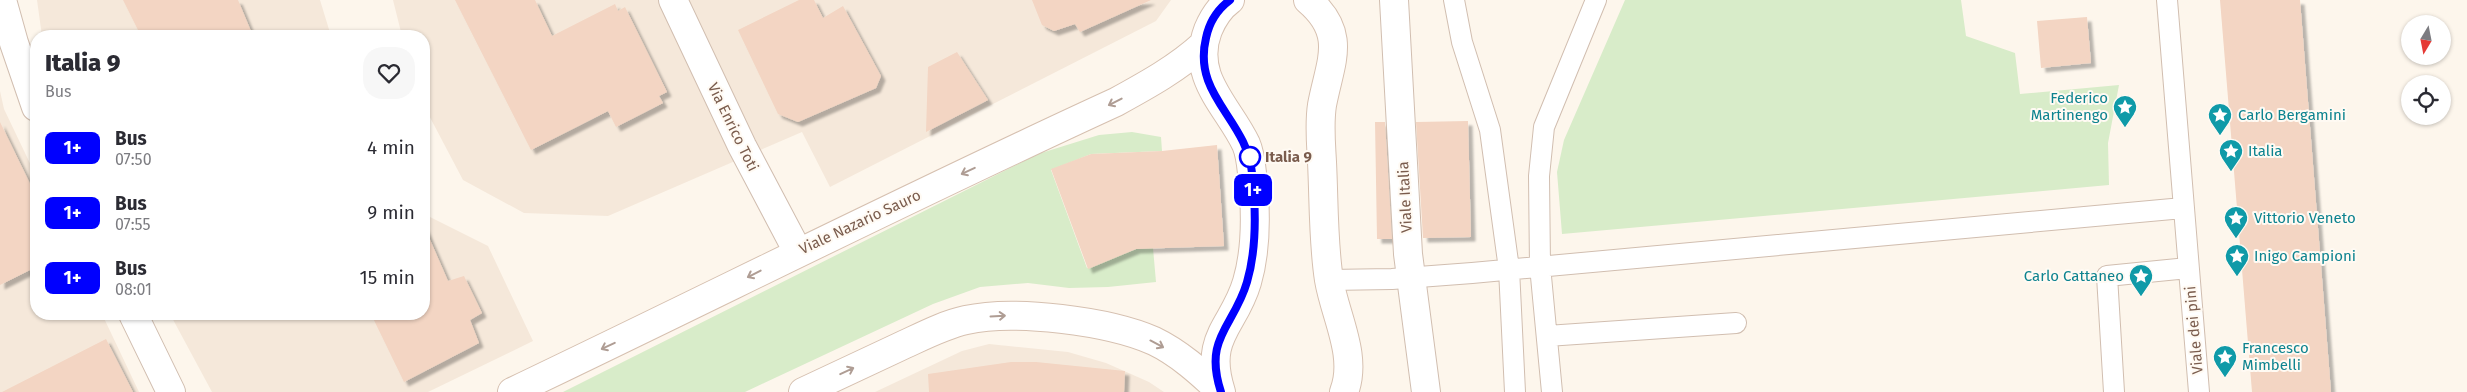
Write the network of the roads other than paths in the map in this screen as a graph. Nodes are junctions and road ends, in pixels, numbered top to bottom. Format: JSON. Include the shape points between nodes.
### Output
{"nodes":[{"id":1,"x":2,"y":0,"type":"edge"},
{"id":2,"x":672,"y":0,"type":"edge"},
{"id":3,"x":1230,"y":0,"type":"edge"},
{"id":4,"x":1394,"y":0,"type":"edge"},
{"id":5,"x":1454,"y":0,"type":"edge"},
{"id":6,"x":1596,"y":0,"type":"edge"},
{"id":7,"x":2167,"y":0,"type":"edge"},
{"id":8,"x":1313,"y":2,"type":"edge"},
{"id":9,"x":1204,"y":44,"type":"junction"},
{"id":10,"x":30,"y":90,"type":"edge"},
{"id":11,"x":2183,"y":208,"type":"junction"},
{"id":12,"x":798,"y":252,"type":"junction"},
{"id":13,"x":1540,"y":266,"type":"junction"},
{"id":14,"x":2188,"y":268,"type":"junction"},
{"id":15,"x":1509,"y":269,"type":"junction"},
{"id":16,"x":1410,"y":278,"type":"junction"},
{"id":17,"x":1329,"y":280,"type":"junction"},
{"id":18,"x":136,"y":320,"type":"edge"},
{"id":19,"x":1736,"y":323,"type":"dead end"},
{"id":20,"x":1547,"y":336,"type":"junction"},
{"id":21,"x":171,"y":392,"type":"edge"},
{"id":22,"x":512,"y":392,"type":"edge"},
{"id":23,"x":802,"y":392,"type":"edge"},
{"id":24,"x":1221,"y":392,"type":"edge"},
{"id":25,"x":1344,"y":392,"type":"edge"},
{"id":26,"x":1426,"y":392,"type":"edge"},
{"id":27,"x":1515,"y":392,"type":"edge"},
{"id":28,"x":1552,"y":392,"type":"edge"},
{"id":29,"x":2114,"y":392,"type":"edge"},
{"id":30,"x":2200,"y":392,"type":"edge"}],
"edges":[{"from":1,"to":10,"type":"main road"},
{"from":2,"to":12,"type":"main road","name":"Via Enrico Toti","via":[[742,146]]},
{"from":3,"to":9,"type":"main road","via":[[1216,14]]},
{"from":4,"to":16,"type":"main road","name":"Viale Italia"},
{"from":5,"to":15,"type":"lane","via":[[1462,42],[1490,130]]},
{"from":6,"to":13,"type":"lane","via":[[1544,127],[1539,176]]},
{"from":7,"to":11,"type":"lane","name":"Viale dei pini"},
{"from":8,"to":17,"type":"main road","via":[[1329,26],[1334,42],[1334,56],[1322,105],[1321,133]]},
{"from":9,"to":12,"type":"main road","name":"Viale Nazario Sauro","one_way":true,"via":[[1158,79],[1116,102]]},
{"from":9,"to":24,"type":"main road","via":[[1209,85],[1246,144],[1254,194],[1253,247],[1246,283],[1224,326],[1216,351]]},
{"from":11,"to":13,"type":"lane"},
{"from":11,"to":14,"type":"lane","name":"Viale dei pini"},
{"from":12,"to":22,"type":"main road","name":"Viale Nazario Sauro","one_way":true},
{"from":13,"to":15,"type":"lane"},
{"from":13,"to":20,"type":"lane"},
{"from":14,"to":29,"type":"lane","via":[[2107,276]]},
{"from":14,"to":30,"type":"lane","name":"Viale dei pini"},
{"from":15,"to":16,"type":"lane"},
{"from":15,"to":27,"type":"lane"},
{"from":16,"to":17,"type":"lane"},
{"from":16,"to":26,"type":"main road","name":"Viale Italia"},
{"from":17,"to":25,"type":"main road","via":[[1348,360]]},
{"from":18,"to":21,"type":"main road"},
{"from":19,"to":20,"type":"lane"},
{"from":20,"to":28,"type":"lane"},
{"from":23,"to":24,"type":"main road","one_way":true,"via":[[942,327],[967,319],[1000,316],[1096,325],[1154,341],[1194,366]]}]}
